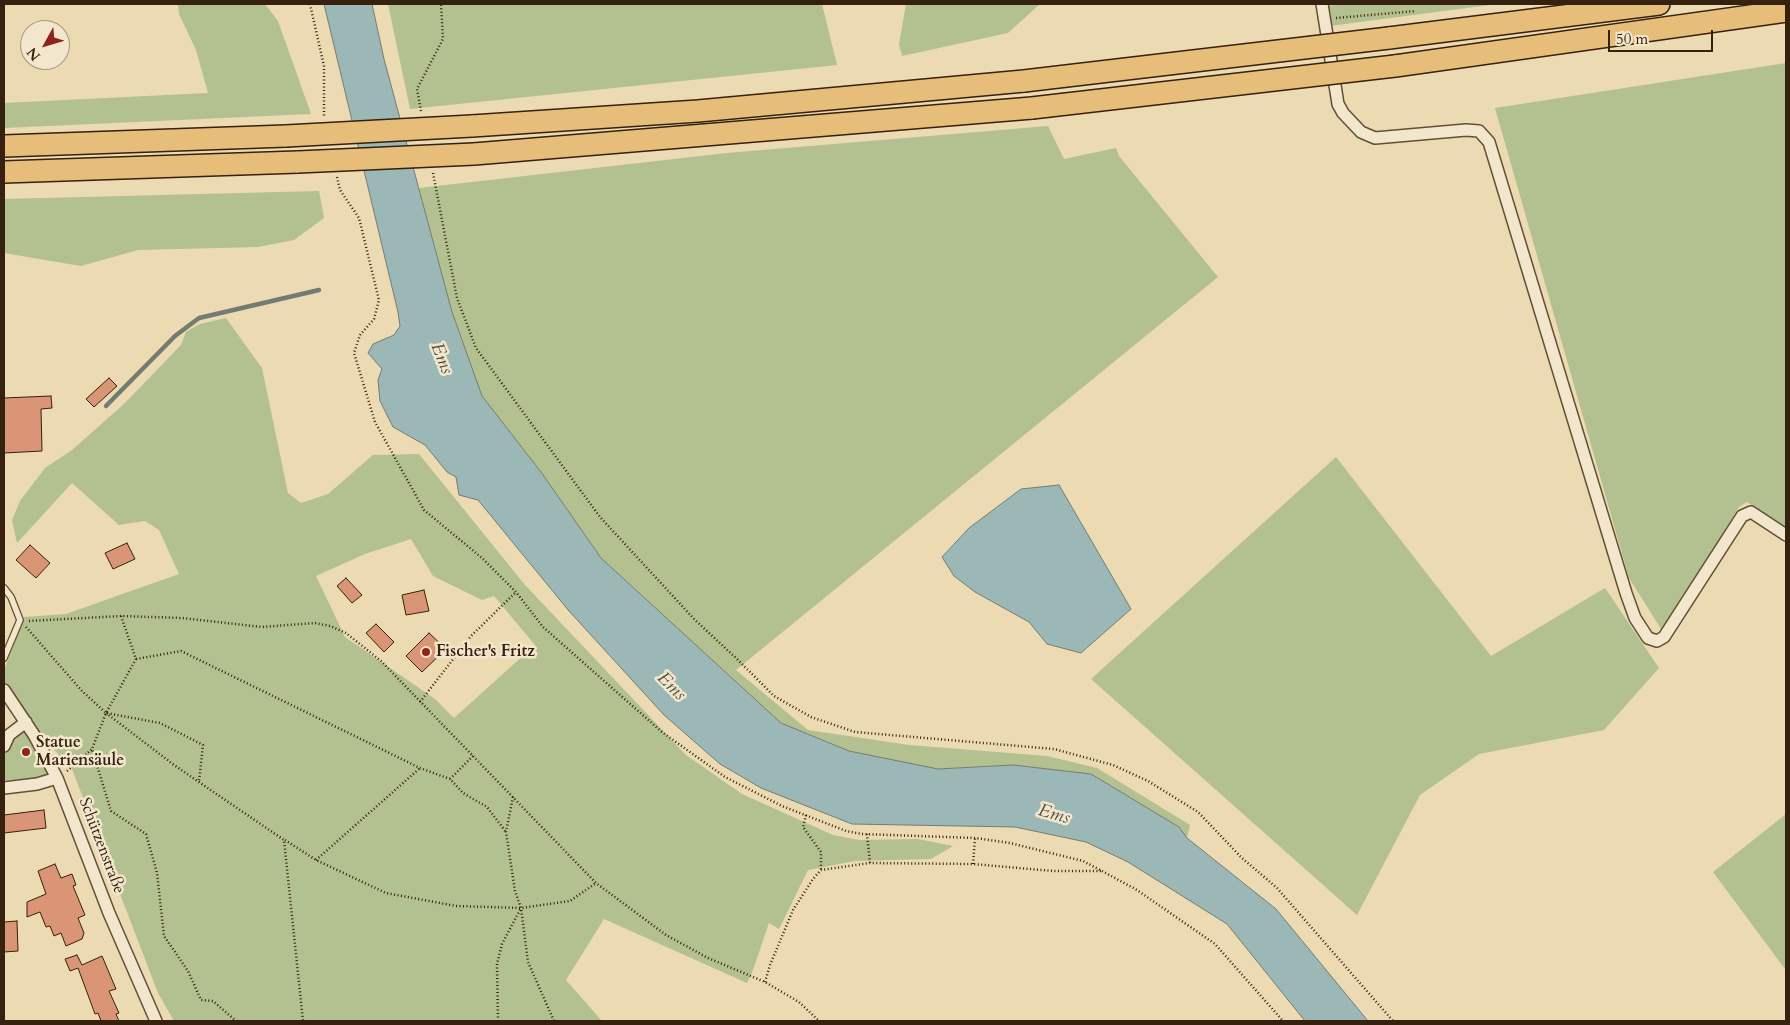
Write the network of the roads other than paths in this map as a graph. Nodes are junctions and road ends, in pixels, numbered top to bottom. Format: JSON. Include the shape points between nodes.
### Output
{"nodes":[{"id":1,"x":1322,"y":4,"type":"edge"},
{"id":2,"x":1659,"y":4,"type":"edge"},
{"id":3,"x":1786,"y":11,"type":"edge"},
{"id":4,"x":4,"y":146,"type":"edge"},
{"id":5,"x":4,"y":172,"type":"edge"},
{"id":6,"x":1786,"y":535,"type":"edge"},
{"id":7,"x":4,"y":588,"type":"edge"},
{"id":8,"x":4,"y":658,"type":"edge"},
{"id":9,"x":4,"y":690,"type":"edge"},
{"id":10,"x":26,"y":722,"type":"junction"},
{"id":11,"x":4,"y":746,"type":"edge"},
{"id":12,"x":62,"y":774,"type":"junction"},
{"id":13,"x":4,"y":788,"type":"edge"},
{"id":14,"x":156,"y":1021,"type":"edge"}],
"edges":[{"from":1,"to":6,"type":"street","via":[[1338,104],[1361,132],[1375,138],[1479,131],[1489,142],[1626,593],[1635,618],[1648,638],[1657,641],[1664,637],[1742,516],[1751,512]]},
{"from":2,"to":4,"type":"highway","bridge":true,"via":[[1024,81],[698,111],[286,136]]},
{"from":3,"to":5,"type":"highway","bridge":true,"via":[[1395,66],[1032,108],[474,154]]},
{"from":7,"to":8,"type":"lane","via":[[20,620]]},
{"from":9,"to":10,"type":"street","name":"Schützenstraße"},
{"from":10,"to":11,"type":"street","via":[[9,735]]},
{"from":10,"to":12,"type":"street","name":"Schützenstraße"},
{"from":12,"to":13,"type":"street","via":[[38,784]]},
{"from":12,"to":14,"type":"street","name":"Schützenstraße","via":[[113,922]]}]}
